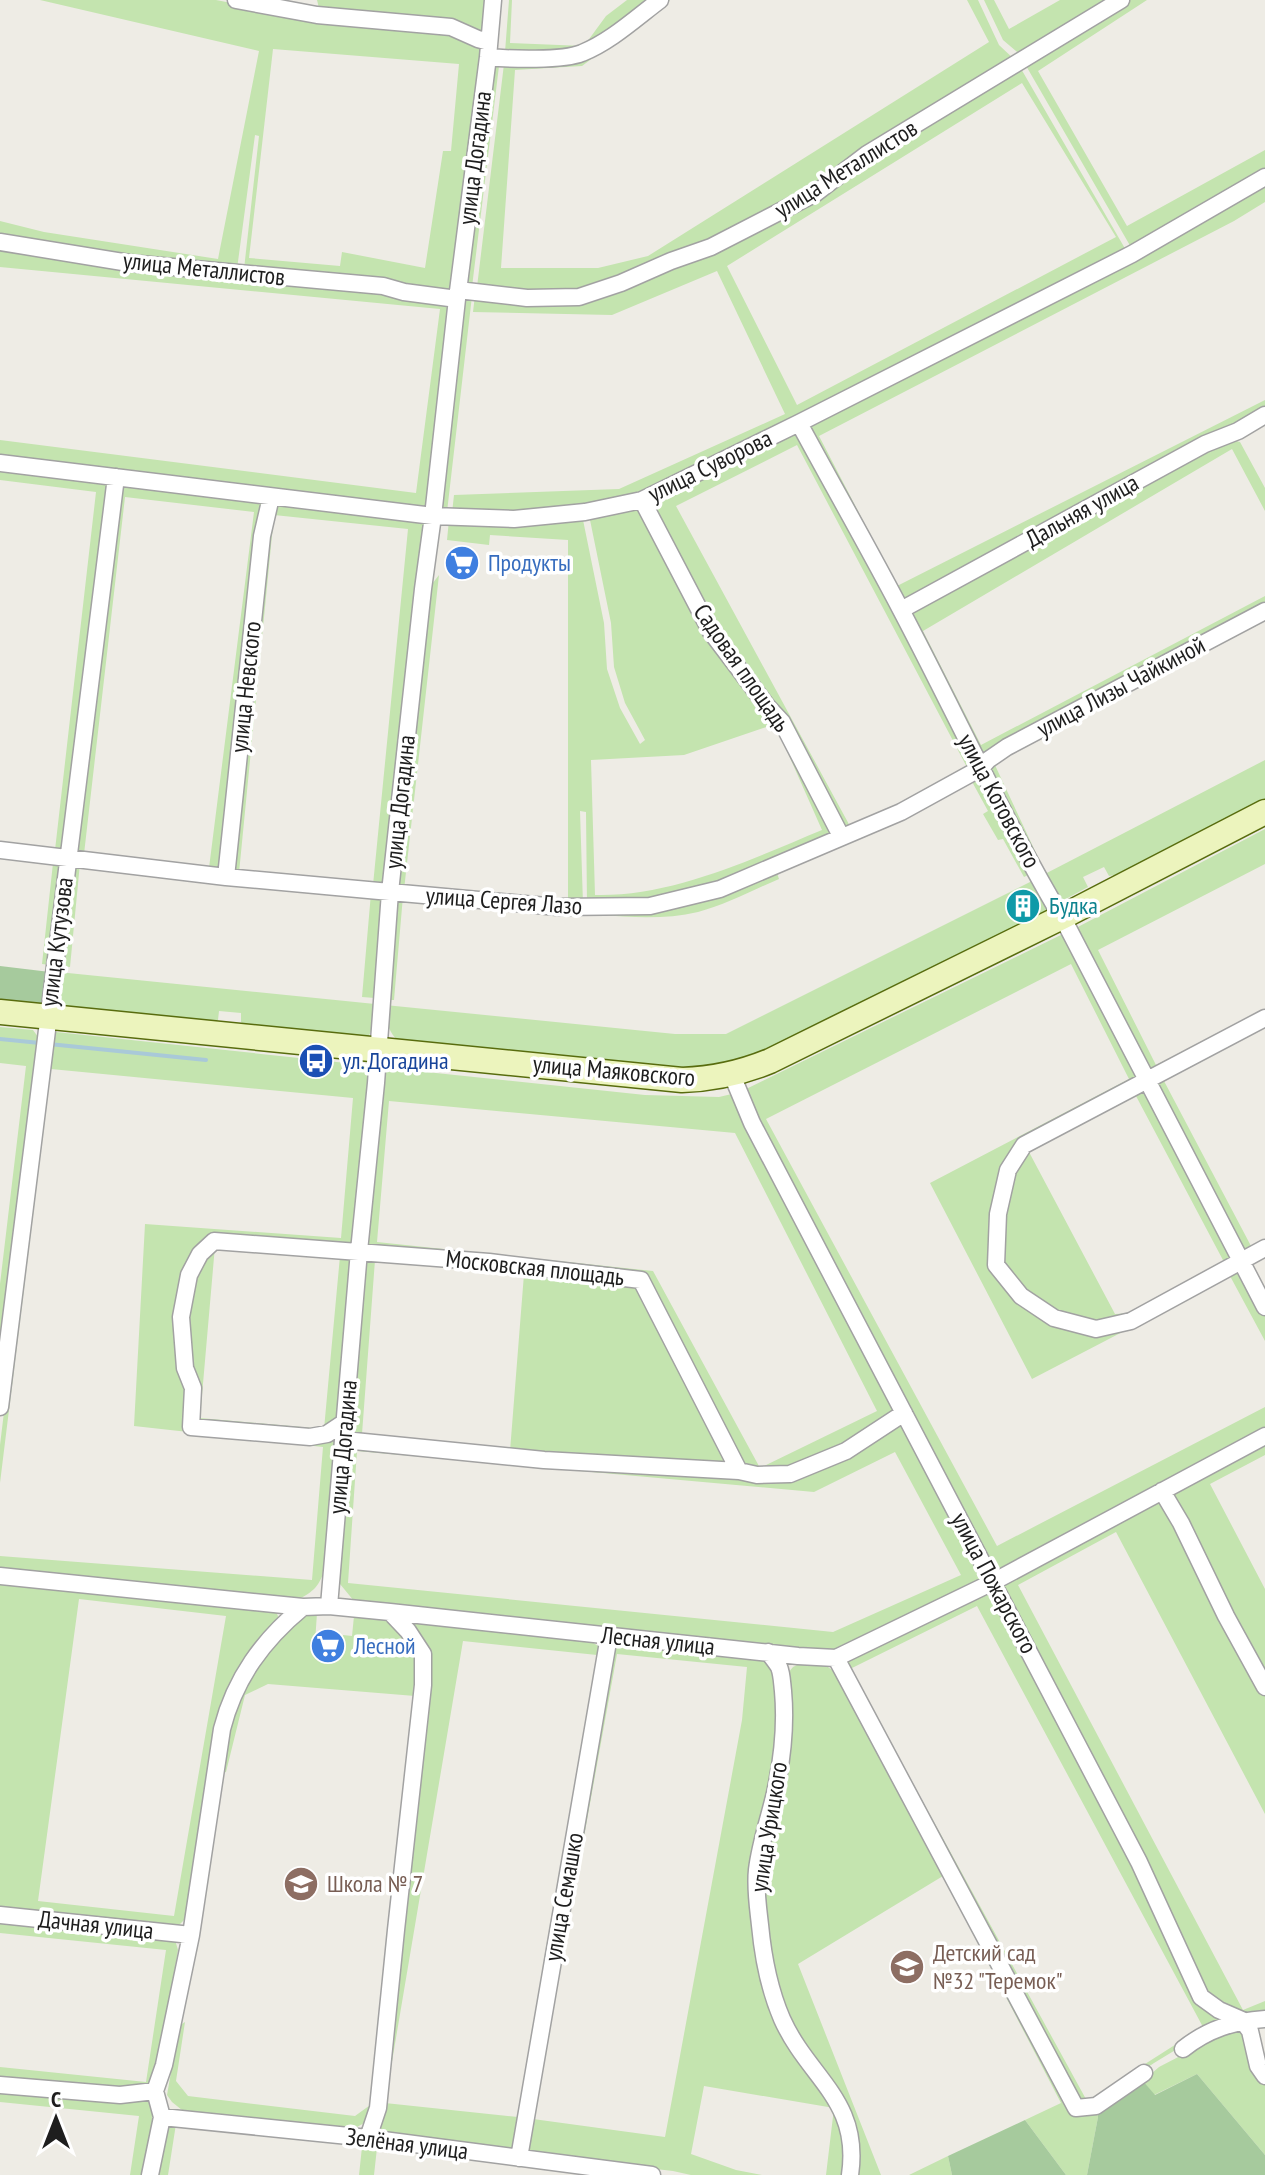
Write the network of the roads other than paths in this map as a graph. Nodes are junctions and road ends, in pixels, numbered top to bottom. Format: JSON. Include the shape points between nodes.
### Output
{"nodes":[{"id":1,"x":236,"y":0,"type":"edge"},
{"id":2,"x":493,"y":0,"type":"edge"},
{"id":3,"x":660,"y":0,"type":"edge"},
{"id":4,"x":1121,"y":0,"type":"edge"},
{"id":5,"x":489,"y":50,"type":"junction"},
{"id":6,"x":1265,"y":177,"type":"edge"},
{"id":7,"x":0,"y":242,"type":"edge"},
{"id":8,"x":457,"y":295,"type":"junction"},
{"id":9,"x":1265,"y":415,"type":"edge"},
{"id":10,"x":799,"y":423,"type":"junction"},
{"id":11,"x":0,"y":463,"type":"edge"},
{"id":12,"x":116,"y":477,"type":"junction"},
{"id":13,"x":271,"y":497,"type":"junction"},
{"id":14,"x":642,"y":500,"type":"junction"},
{"id":15,"x":433,"y":516,"type":"junction"},
{"id":16,"x":901,"y":610,"type":"junction"},
{"id":17,"x":1265,"y":611,"type":"edge"},
{"id":18,"x":981,"y":768,"type":"junction"},
{"id":19,"x":1265,"y":812,"type":"edge"},
{"id":20,"x":841,"y":836,"type":"junction"},
{"id":21,"x":0,"y":850,"type":"edge"},
{"id":22,"x":67,"y":859,"type":"junction"},
{"id":23,"x":226,"y":877,"type":"junction"},
{"id":24,"x":390,"y":892,"type":"junction"},
{"id":25,"x":1062,"y":917,"type":"junction"},
{"id":26,"x":0,"y":1012,"type":"edge"},
{"id":27,"x":49,"y":1017,"type":"junction"},
{"id":28,"x":1265,"y":1018,"type":"edge"},
{"id":29,"x":377,"y":1050,"type":"junction"},
{"id":30,"x":732,"y":1075,"type":"junction"},
{"id":31,"x":1147,"y":1081,"type":"junction"},
{"id":32,"x":1265,"y":1248,"type":"edge"},
{"id":33,"x":359,"y":1251,"type":"junction"},
{"id":34,"x":1242,"y":1261,"type":"junction"},
{"id":35,"x":1265,"y":1307,"type":"edge"},
{"id":36,"x":0,"y":1407,"type":"edge"},
{"id":37,"x":904,"y":1413,"type":"junction"},
{"id":38,"x":345,"y":1422,"type":"junction"},
{"id":39,"x":1265,"y":1436,"type":"edge"},
{"id":40,"x":344,"y":1440,"type":"junction"},
{"id":41,"x":739,"y":1471,"type":"junction"},
{"id":42,"x":1162,"y":1491,"type":"junction"},
{"id":43,"x":0,"y":1576,"type":"edge"},
{"id":44,"x":993,"y":1582,"type":"junction"},
{"id":45,"x":329,"y":1606,"type":"junction"},
{"id":46,"x":303,"y":1607,"type":"junction"},
{"id":47,"x":390,"y":1612,"type":"junction"},
{"id":48,"x":609,"y":1636,"type":"junction"},
{"id":49,"x":768,"y":1652,"type":"junction"},
{"id":50,"x":798,"y":1656,"type":"junction"},
{"id":51,"x":836,"y":1658,"type":"junction"},
{"id":52,"x":780,"y":1669,"type":"junction"},
{"id":53,"x":1265,"y":1687,"type":"edge"},
{"id":54,"x":0,"y":1915,"type":"edge"},
{"id":55,"x":191,"y":1935,"type":"junction"},
{"id":56,"x":1265,"y":2019,"type":"edge"},
{"id":57,"x":1242,"y":2020,"type":"junction"},
{"id":58,"x":1183,"y":2049,"type":"dead end"},
{"id":59,"x":1144,"y":2073,"type":"dead end"},
{"id":60,"x":1265,"y":2076,"type":"edge"},
{"id":61,"x":0,"y":2085,"type":"edge"},
{"id":62,"x":155,"y":2091,"type":"junction"},
{"id":63,"x":162,"y":2117,"type":"junction"},
{"id":64,"x":368,"y":2138,"type":"junction"},
{"id":65,"x":519,"y":2158,"type":"junction"},
{"id":66,"x":150,"y":2175,"type":"edge"},
{"id":67,"x":652,"y":2175,"type":"edge"},
{"id":68,"x":850,"y":2175,"type":"edge"}],
"edges":[{"from":1,"to":5,"type":"street","via":[[317,15],[451,27]]},
{"from":2,"to":5,"type":"street","name":"улица Догадина"},
{"from":3,"to":5,"type":"street","via":[[580,54],[548,58]]},
{"from":4,"to":8,"type":"street","name":"улица Металлистов","via":[[867,154],[816,193],[711,247],[579,297]]},
{"from":5,"to":8,"type":"street","name":"улица Догадина"},
{"from":6,"to":10,"type":"street","name":"улица Суворова","via":[[1132,254]]},
{"from":7,"to":8,"type":"street","name":"улица Металлистов","via":[[129,263]]},
{"from":8,"to":15,"type":"street","name":"улица Догадина"},
{"from":9,"to":16,"type":"street","name":"Дальняя улица"},
{"from":10,"to":14,"type":"street","name":"улица Суворова"},
{"from":10,"to":16,"type":"street","name":"улица Котовского"},
{"from":11,"to":12,"type":"street","name":"улица Суворова"},
{"from":12,"to":13,"type":"street","name":"улица Суворова"},
{"from":12,"to":22,"type":"street","name":"улица Кутузова"},
{"from":13,"to":15,"type":"street","name":"улица Суворова"},
{"from":13,"to":23,"type":"street","name":"улица Невского","via":[[262,536]]},
{"from":14,"to":15,"type":"street","name":"улица Суворова","via":[[514,519]]},
{"from":14,"to":20,"type":"street","name":"Садовая площадь","via":[[711,632],[782,722]]},
{"from":15,"to":24,"type":"street","name":"улица Догадина"},
{"from":16,"to":18,"type":"street","name":"улица Котовского"},
{"from":17,"to":18,"type":"street","name":"улица Лизы Чайкиной","via":[[1007,747]]},
{"from":18,"to":20,"type":"street","name":"улица Сергея Лазо","via":[[901,812]]},
{"from":18,"to":25,"type":"street","name":"улица Котовского"},
{"from":19,"to":25,"type":"main road","name":"улица Маяковского"},
{"from":20,"to":24,"type":"street","name":"улица Сергея Лазо","via":[[720,889],[650,906],[558,907]]},
{"from":21,"to":22,"type":"street","name":"улица Сергея Лазо"},
{"from":22,"to":23,"type":"street","name":"улица Сергея Лазо"},
{"from":22,"to":27,"type":"street","name":"улица Кутузова"},
{"from":23,"to":24,"type":"street","name":"улица Сергея Лазо"},
{"from":24,"to":29,"type":"street","name":"улица Догадина"},
{"from":25,"to":30,"type":"main road","name":"улица Маяковского"},
{"from":25,"to":31,"type":"street","name":"улица Котовского"},
{"from":26,"to":27,"type":"main road","name":"улица Маяковского"},
{"from":27,"to":29,"type":"main road","name":"улица Маяковского"},
{"from":27,"to":36,"type":"street","name":"улица Кутузова"},
{"from":28,"to":31,"type":"street"},
{"from":29,"to":30,"type":"main road","name":"улица Маяковского","via":[[682,1080]]},
{"from":29,"to":33,"type":"street","name":"улица Догадина"},
{"from":30,"to":37,"type":"street","name":"улица Пожарского"},
{"from":31,"to":34,"type":"street","name":"улица Котовского"},
{"from":31,"to":34,"type":"street","via":[[1024,1145],[1008,1170],[998,1214],[996,1265],[1021,1296],[1054,1318],[1096,1329],[1131,1321]]},
{"from":32,"to":34,"type":"street"},
{"from":33,"to":38,"type":"street","name":"улица Догадина"},
{"from":33,"to":38,"type":"street","via":[[214,1241],[189,1275],[181,1317],[185,1368],[193,1388],[191,1427],[310,1437]]},
{"from":33,"to":41,"type":"street","name":"Московская площадь","via":[[641,1280]]},
{"from":34,"to":35,"type":"street","name":"улица Котовского"},
{"from":37,"to":41,"type":"street","via":[[846,1451],[790,1474]]},
{"from":37,"to":44,"type":"street","name":"улица Пожарского"},
{"from":38,"to":40,"type":"street","name":"улица Догадина"},
{"from":39,"to":42,"type":"street","name":"Лесная улица"},
{"from":40,"to":41,"type":"street","via":[[544,1460]]},
{"from":40,"to":45,"type":"street","name":"улица Догадина"},
{"from":42,"to":44,"type":"street","name":"Лесная улица"},
{"from":42,"to":53,"type":"street"},
{"from":43,"to":46,"type":"street","name":"Лесная улица"},
{"from":44,"to":51,"type":"street","name":"Лесная улица"},
{"from":44,"to":57,"type":"street","name":"улица Пожарского","via":[[1139,1862],[1201,1997]]},
{"from":45,"to":46,"type":"street","name":"Лесная улица"},
{"from":45,"to":47,"type":"street","name":"Лесная улица"},
{"from":46,"to":55,"type":"street","via":[[258,1652],[226,1712]]},
{"from":47,"to":48,"type":"street","name":"Лесная улица"},
{"from":47,"to":64,"type":"street","via":[[423,1654],[423,1685],[378,2108]]},
{"from":48,"to":49,"type":"street","name":"Лесная улица"},
{"from":48,"to":65,"type":"street","name":"улица Семашко"},
{"from":49,"to":50,"type":"street","name":"Лесная улица"},
{"from":49,"to":52,"type":"street","name":"улица Урицкого"},
{"from":50,"to":51,"type":"street","name":"Лесная улица"},
{"from":50,"to":52,"type":"street"},
{"from":51,"to":59,"type":"street","via":[[1076,2108],[1096,2106]]},
{"from":52,"to":68,"type":"street","name":"улица Урицкого","via":[[784,1702],[776,1792],[757,1871],[761,1944],[783,2020],[847,2119]]},
{"from":54,"to":55,"type":"street","name":"Дачная улица"},
{"from":55,"to":62,"type":"street"},
{"from":56,"to":57,"type":"street"},
{"from":57,"to":58,"type":"street","via":[[1200,2036]]},
{"from":57,"to":60,"type":"street"},
{"from":61,"to":62,"type":"street","via":[[120,2095]]},
{"from":62,"to":63,"type":"street"},
{"from":63,"to":64,"type":"street","name":"Зелёная улица"},
{"from":63,"to":66,"type":"street"},
{"from":64,"to":65,"type":"street","name":"Зелёная улица"},
{"from":65,"to":67,"type":"street","name":"Зелёная улица"}]}
